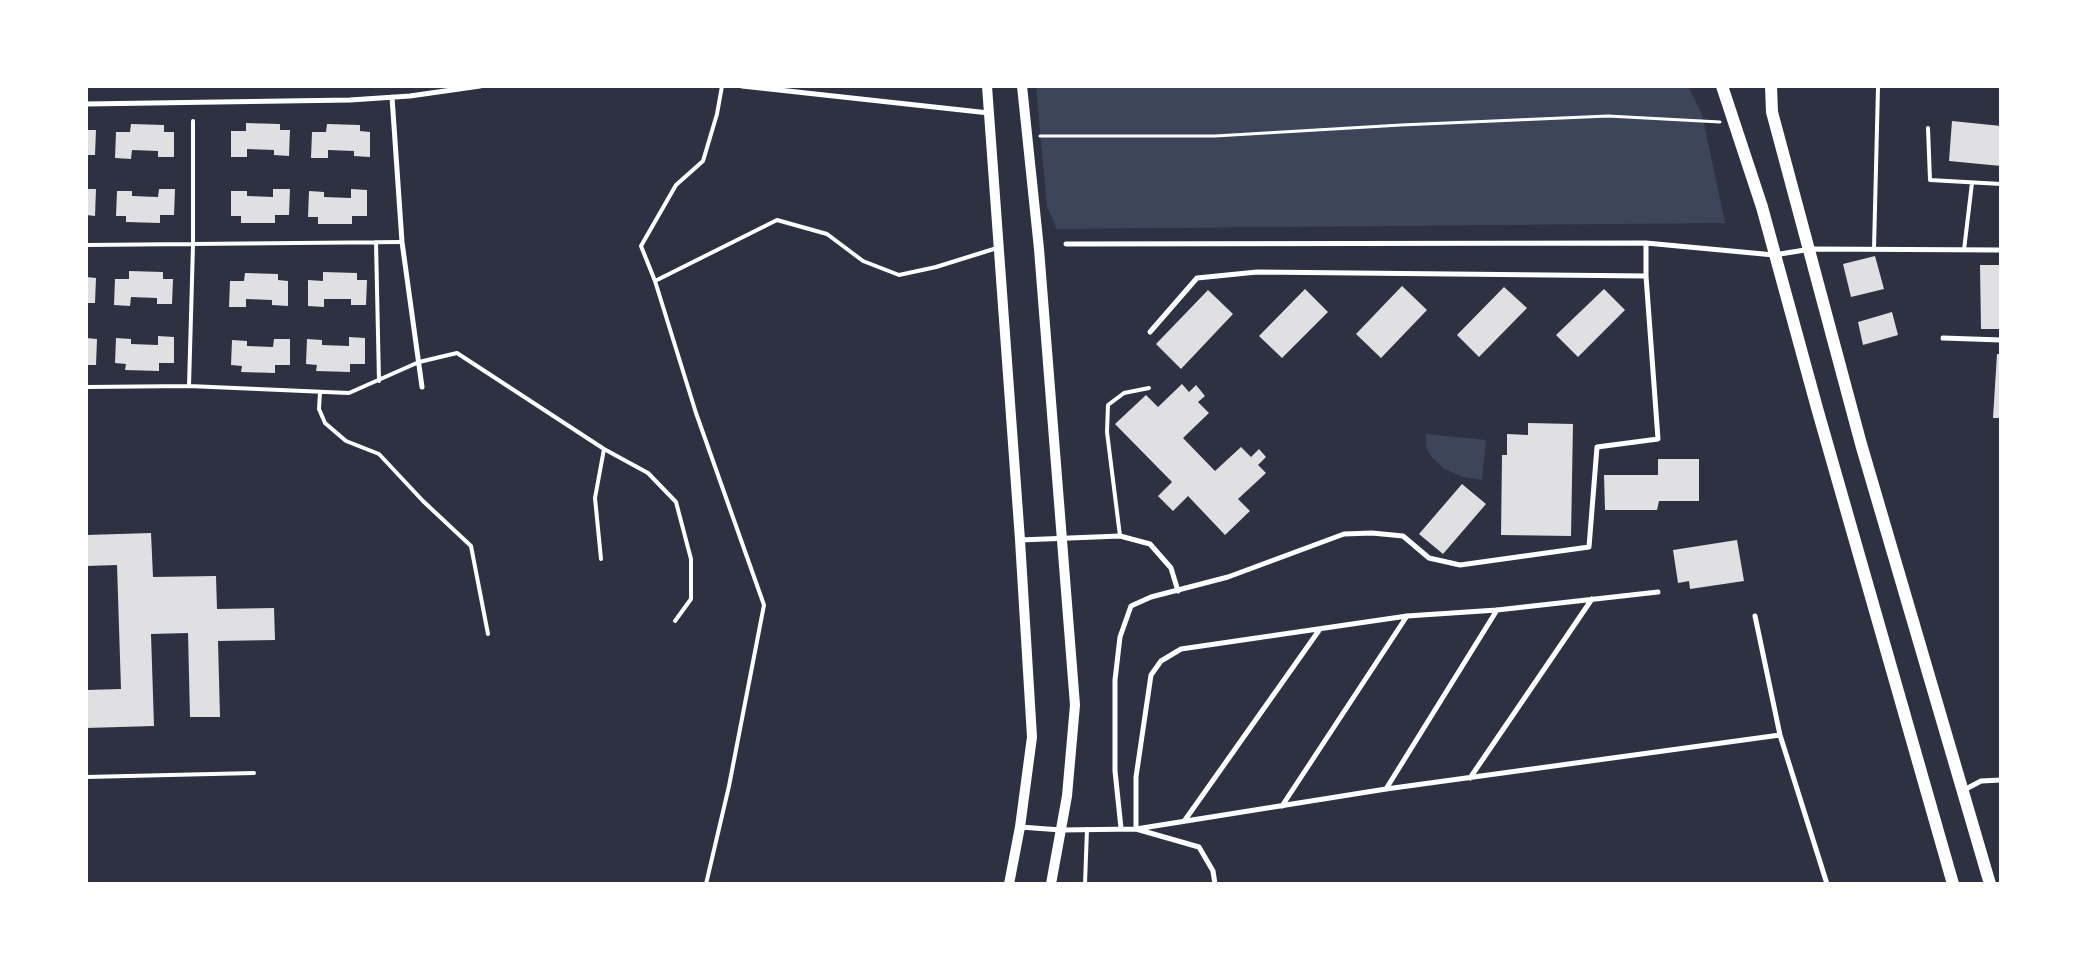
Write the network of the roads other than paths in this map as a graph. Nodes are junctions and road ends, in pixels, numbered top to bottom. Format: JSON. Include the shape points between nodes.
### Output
{"nodes":[{"id":1,"x":480,"y":86,"type":"edge"},
{"id":2,"x":722,"y":86,"type":"edge"},
{"id":3,"x":742,"y":86,"type":"edge"},
{"id":4,"x":987,"y":86,"type":"edge"},
{"id":5,"x":1022,"y":86,"type":"edge"},
{"id":6,"x":1722,"y":86,"type":"edge"},
{"id":7,"x":1771,"y":86,"type":"edge"},
{"id":8,"x":1878,"y":87,"type":"edge"},
{"id":9,"x":392,"y":97,"type":"junction"},
{"id":10,"x":86,"y":104,"type":"edge"},
{"id":11,"x":988,"y":113,"type":"junction"},
{"id":12,"x":194,"y":121,"type":"dead end"},
{"id":13,"x":1928,"y":128,"type":"dead end"},
{"id":14,"x":1972,"y":183,"type":"junction"},
{"id":15,"x":2001,"y":184,"type":"edge"},
{"id":16,"x":376,"y":242,"type":"junction"},
{"id":17,"x":402,"y":242,"type":"junction"},
{"id":18,"x":1646,"y":243,"type":"junction"},
{"id":19,"x":1066,"y":244,"type":"dead end"},
{"id":20,"x":86,"y":245,"type":"edge"},
{"id":21,"x":194,"y":246,"type":"junction"},
{"id":22,"x":999,"y":247,"type":"junction"},
{"id":23,"x":1811,"y":249,"type":"junction"},
{"id":24,"x":1874,"y":249,"type":"junction"},
{"id":25,"x":1964,"y":250,"type":"junction"},
{"id":26,"x":2001,"y":250,"type":"edge"},
{"id":27,"x":1774,"y":255,"type":"junction"},
{"id":28,"x":1646,"y":276,"type":"junction"},
{"id":29,"x":655,"y":281,"type":"junction"},
{"id":30,"x":1150,"y":332,"type":"dead end"},
{"id":31,"x":1943,"y":338,"type":"dead end"},
{"id":32,"x":2001,"y":340,"type":"edge"},
{"id":33,"x":419,"y":362,"type":"junction"},
{"id":34,"x":379,"y":381,"type":"junction"},
{"id":35,"x":189,"y":386,"type":"junction"},
{"id":36,"x":86,"y":387,"type":"edge"},
{"id":37,"x":422,"y":387,"type":"dead end"},
{"id":38,"x":1148,"y":388,"type":"dead end"},
{"id":39,"x":320,"y":392,"type":"junction"},
{"id":40,"x":604,"y":449,"type":"junction"},
{"id":41,"x":1120,"y":536,"type":"junction"},
{"id":42,"x":1063,"y":537,"type":"junction"},
{"id":43,"x":1020,"y":540,"type":"junction"},
{"id":44,"x":600,"y":559,"type":"dead end"},
{"id":45,"x":1178,"y":591,"type":"junction"},
{"id":46,"x":1658,"y":592,"type":"dead end"},
{"id":47,"x":1592,"y":600,"type":"junction"},
{"id":48,"x":1496,"y":610,"type":"junction"},
{"id":49,"x":1407,"y":616,"type":"junction"},
{"id":50,"x":1755,"y":616,"type":"dead end"},
{"id":51,"x":675,"y":621,"type":"dead end"},
{"id":52,"x":1320,"y":629,"type":"junction"},
{"id":53,"x":488,"y":634,"type":"dead end"},
{"id":54,"x":1780,"y":735,"type":"junction"},
{"id":55,"x":254,"y":773,"type":"dead end"},
{"id":56,"x":86,"y":777,"type":"edge"},
{"id":57,"x":1470,"y":778,"type":"junction"},
{"id":58,"x":2001,"y":780,"type":"edge"},
{"id":59,"x":1386,"y":789,"type":"junction"},
{"id":60,"x":1963,"y":790,"type":"junction"},
{"id":61,"x":1282,"y":806,"type":"junction"},
{"id":62,"x":1185,"y":820,"type":"junction"},
{"id":63,"x":1020,"y":828,"type":"junction"},
{"id":64,"x":1121,"y":828,"type":"junction"},
{"id":65,"x":1087,"y":829,"type":"junction"},
{"id":66,"x":1136,"y":829,"type":"junction"},
{"id":67,"x":1062,"y":830,"type":"junction"},
{"id":68,"x":706,"y":884,"type":"edge"},
{"id":69,"x":1009,"y":884,"type":"edge"},
{"id":70,"x":1051,"y":884,"type":"edge"},
{"id":71,"x":1085,"y":884,"type":"edge"},
{"id":72,"x":1215,"y":884,"type":"edge"},
{"id":73,"x":1827,"y":884,"type":"edge"},
{"id":74,"x":1953,"y":884,"type":"edge"},
{"id":75,"x":1990,"y":884,"type":"edge"}],
"edges":[{"from":1,"to":9,"type":"street"},
{"from":2,"to":29,"type":"lane","via":[[703,161],[676,185],[640,246]]},
{"from":3,"to":11,"type":"street"},
{"from":4,"to":11,"type":"main road"},
{"from":5,"to":42,"type":"main road"},
{"from":6,"to":27,"type":"main road","via":[[1762,207]]},
{"from":7,"to":23,"type":"main road","via":[[1772,112]]},
{"from":8,"to":24,"type":"lane"},
{"from":9,"to":10,"type":"street"},
{"from":9,"to":17,"type":"street"},
{"from":11,"to":22,"type":"main road"},
{"from":12,"to":21,"type":"lane"},
{"from":13,"to":14,"type":"lane","via":[[1930,180]]},
{"from":14,"to":15,"type":"lane"},
{"from":14,"to":25,"type":"lane"},
{"from":16,"to":17,"type":"lane"},
{"from":16,"to":21,"type":"lane"},
{"from":16,"to":34,"type":"lane"},
{"from":17,"to":33,"type":"street"},
{"from":18,"to":19,"type":"street"},
{"from":18,"to":27,"type":"street"},
{"from":18,"to":28,"type":"street"},
{"from":20,"to":21,"type":"lane"},
{"from":21,"to":35,"type":"lane"},
{"from":22,"to":29,"type":"lane","via":[[899,275],[863,262],[827,234],[777,220]]},
{"from":22,"to":43,"type":"main road"},
{"from":23,"to":24,"type":"street"},
{"from":23,"to":27,"type":"street"},
{"from":23,"to":60,"type":"main road","via":[[1862,444]]},
{"from":24,"to":25,"type":"street"},
{"from":25,"to":26,"type":"street"},
{"from":27,"to":74,"type":"main road"},
{"from":28,"to":30,"type":"street","via":[[1257,272],[1197,278]]},
{"from":28,"to":45,"type":"street","via":[[1658,439],[1597,446],[1589,547],[1460,565],[1429,558],[1403,536],[1372,532],[1344,534],[1228,577]]},
{"from":29,"to":68,"type":"lane","via":[[696,413],[764,604],[729,786]]},
{"from":31,"to":32,"type":"street"},
{"from":33,"to":34,"type":"lane"},
{"from":33,"to":37,"type":"street"},
{"from":33,"to":40,"type":"lane","via":[[457,353]]},
{"from":34,"to":39,"type":"lane","via":[[349,393]]},
{"from":35,"to":36,"type":"lane"},
{"from":35,"to":39,"type":"lane"},
{"from":38,"to":41,"type":"lane","via":[[1124,393],[1108,405],[1107,432]]},
{"from":39,"to":53,"type":"lane","via":[[319,409],[325,423],[346,441],[380,454],[471,546]]},
{"from":40,"to":44,"type":"lane","via":[[595,498]]},
{"from":40,"to":51,"type":"lane","via":[[648,473],[676,502],[691,559],[691,600]]},
{"from":41,"to":42,"type":"street"},
{"from":41,"to":45,"type":"street","via":[[1150,544],[1171,568]]},
{"from":42,"to":43,"type":"street"},
{"from":42,"to":67,"type":"main road","via":[[1075,705]]},
{"from":43,"to":63,"type":"main road","via":[[1032,737]]},
{"from":45,"to":64,"type":"street","via":[[1131,606],[1120,637],[1115,680],[1115,771]]},
{"from":46,"to":47,"type":"street"},
{"from":47,"to":48,"type":"street"},
{"from":47,"to":57,"type":"street"},
{"from":48,"to":49,"type":"street"},
{"from":48,"to":59,"type":"street"},
{"from":49,"to":52,"type":"street"},
{"from":49,"to":61,"type":"street"},
{"from":50,"to":54,"type":"street"},
{"from":52,"to":62,"type":"street"},
{"from":52,"to":66,"type":"street","via":[[1181,649],[1161,661],[1151,675],[1136,777]]},
{"from":54,"to":57,"type":"street"},
{"from":54,"to":73,"type":"street"},
{"from":55,"to":56,"type":"lane"},
{"from":57,"to":59,"type":"street"},
{"from":58,"to":60,"type":"street","via":[[1981,781]]},
{"from":59,"to":61,"type":"street"},
{"from":60,"to":75,"type":"main road"},
{"from":61,"to":62,"type":"street"},
{"from":62,"to":66,"type":"street"},
{"from":63,"to":67,"type":"street"},
{"from":63,"to":69,"type":"main road"},
{"from":64,"to":65,"type":"street"},
{"from":64,"to":66,"type":"street"},
{"from":65,"to":67,"type":"street"},
{"from":65,"to":71,"type":"lane"},
{"from":66,"to":72,"type":"street","via":[[1199,847],[1213,871]]},
{"from":67,"to":70,"type":"main road"}]}
